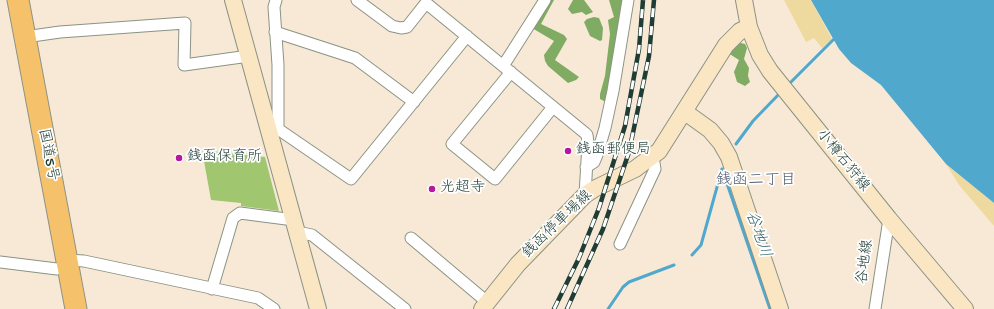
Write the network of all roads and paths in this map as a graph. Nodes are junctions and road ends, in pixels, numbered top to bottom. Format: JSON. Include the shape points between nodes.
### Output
{"nodes":[{"id":1,"x":6,"y":0,"type":"edge"},
{"id":2,"x":18,"y":0,"type":"edge"},
{"id":3,"x":233,"y":0,"type":"edge"},
{"id":4,"x":276,"y":0,"type":"edge"},
{"id":5,"x":357,"y":0,"type":"edge"},
{"id":6,"x":545,"y":0,"type":"edge"},
{"id":7,"x":628,"y":0,"type":"edge"},
{"id":8,"x":744,"y":0,"type":"edge"},
{"id":9,"x":749,"y":27,"type":"junction"},
{"id":10,"x":276,"y":32,"type":"junction"},
{"id":11,"x":467,"y":36,"type":"junction"},
{"id":12,"x":25,"y":37,"type":"junction"},
{"id":13,"x":249,"y":56,"type":"junction"},
{"id":14,"x":507,"y":69,"type":"junction"},
{"id":15,"x":414,"y":102,"type":"junction"},
{"id":16,"x":553,"y":107,"type":"junction"},
{"id":17,"x":685,"y":112,"type":"junction"},
{"id":18,"x":274,"y":130,"type":"junction"},
{"id":19,"x":652,"y":158,"type":"junction"},
{"id":20,"x":586,"y":167,"type":"junction"},
{"id":21,"x":585,"y":195,"type":"junction"},
{"id":22,"x":889,"y":219,"type":"junction"},
{"id":23,"x":295,"y":226,"type":"junction"},
{"id":24,"x":411,"y":238,"type":"dead end"},
{"id":25,"x":620,"y":244,"type":"dead end"},
{"id":26,"x":0,"y":262,"type":"edge"},
{"id":27,"x":62,"y":265,"type":"junction"},
{"id":28,"x":212,"y":289,"type":"junction"},
{"id":29,"x":485,"y":305,"type":"edge"},
{"id":30,"x":64,"y":309,"type":"edge"},
{"id":31,"x":76,"y":309,"type":"edge"},
{"id":32,"x":274,"y":309,"type":"edge"},
{"id":33,"x":318,"y":309,"type":"edge"},
{"id":34,"x":405,"y":309,"type":"edge"},
{"id":35,"x":780,"y":309,"type":"edge"},
{"id":36,"x":875,"y":309,"type":"edge"},
{"id":37,"x":966,"y":309,"type":"edge"}],
"edges":[{"from":1,"to":27,"type":"highway","name":"国道5号"},
{"from":2,"to":12,"type":"highway","name":"国道5号"},
{"from":3,"to":13,"type":"main road"},
{"from":4,"to":10,"type":"street"},
{"from":5,"to":11,"type":"street","via":[[392,26],[401,28],[407,27],[426,3]]},
{"from":6,"to":14,"type":"street"},
{"from":7,"to":20,"type":"street","via":[[605,128],[594,162]]},
{"from":8,"to":9,"type":"main road","name":"小樽石狩線"},
{"from":9,"to":17,"type":"main road","name":"銭函停車場線","via":[[740,31],[726,45]]},
{"from":9,"to":22,"type":"main road","name":"小樽石狩線","via":[[764,63]]},
{"from":10,"to":15,"type":"street","via":[[355,58]]},
{"from":10,"to":18,"type":"street","via":[[278,65]]},
{"from":11,"to":14,"type":"street"},
{"from":11,"to":15,"type":"street"},
{"from":12,"to":13,"type":"street","via":[[186,23],[184,65]]},
{"from":12,"to":27,"type":"highway","name":"国道5号"},
{"from":13,"to":18,"type":"main road"},
{"from":14,"to":16,"type":"street"},
{"from":14,"to":16,"type":"street","via":[[452,144],[495,179]]},
{"from":15,"to":18,"type":"street","via":[[351,178]]},
{"from":16,"to":20,"type":"street","via":[[587,135]]},
{"from":17,"to":19,"type":"main road","name":"銭函停車場線"},
{"from":17,"to":35,"type":"main road","via":[[710,130],[729,157]]},
{"from":18,"to":23,"type":"main road"},
{"from":19,"to":21,"type":"main road","name":"銭函停車場線","via":[[635,170]]},
{"from":19,"to":25,"type":"street","via":[[655,169]]},
{"from":20,"to":21,"type":"street"},
{"from":21,"to":29,"type":"main road","name":"銭函停車場線","via":[[543,237]]},
{"from":22,"to":36,"type":"street","name":"谷地線"},
{"from":22,"to":37,"type":"main road","name":"小樽石狩線"},
{"from":23,"to":28,"type":"street","via":[[240,213],[233,218]]},
{"from":23,"to":33,"type":"main road"},
{"from":23,"to":34,"type":"street","via":[[312,235]]},
{"from":24,"to":29,"type":"street"},
{"from":26,"to":27,"type":"street"},
{"from":27,"to":28,"type":"street","via":[[84,261]]},
{"from":27,"to":30,"type":"highway","name":"国道5号"},
{"from":27,"to":31,"type":"highway","name":"国道5号"},
{"from":28,"to":32,"type":"street","via":[[258,298]]}]}
